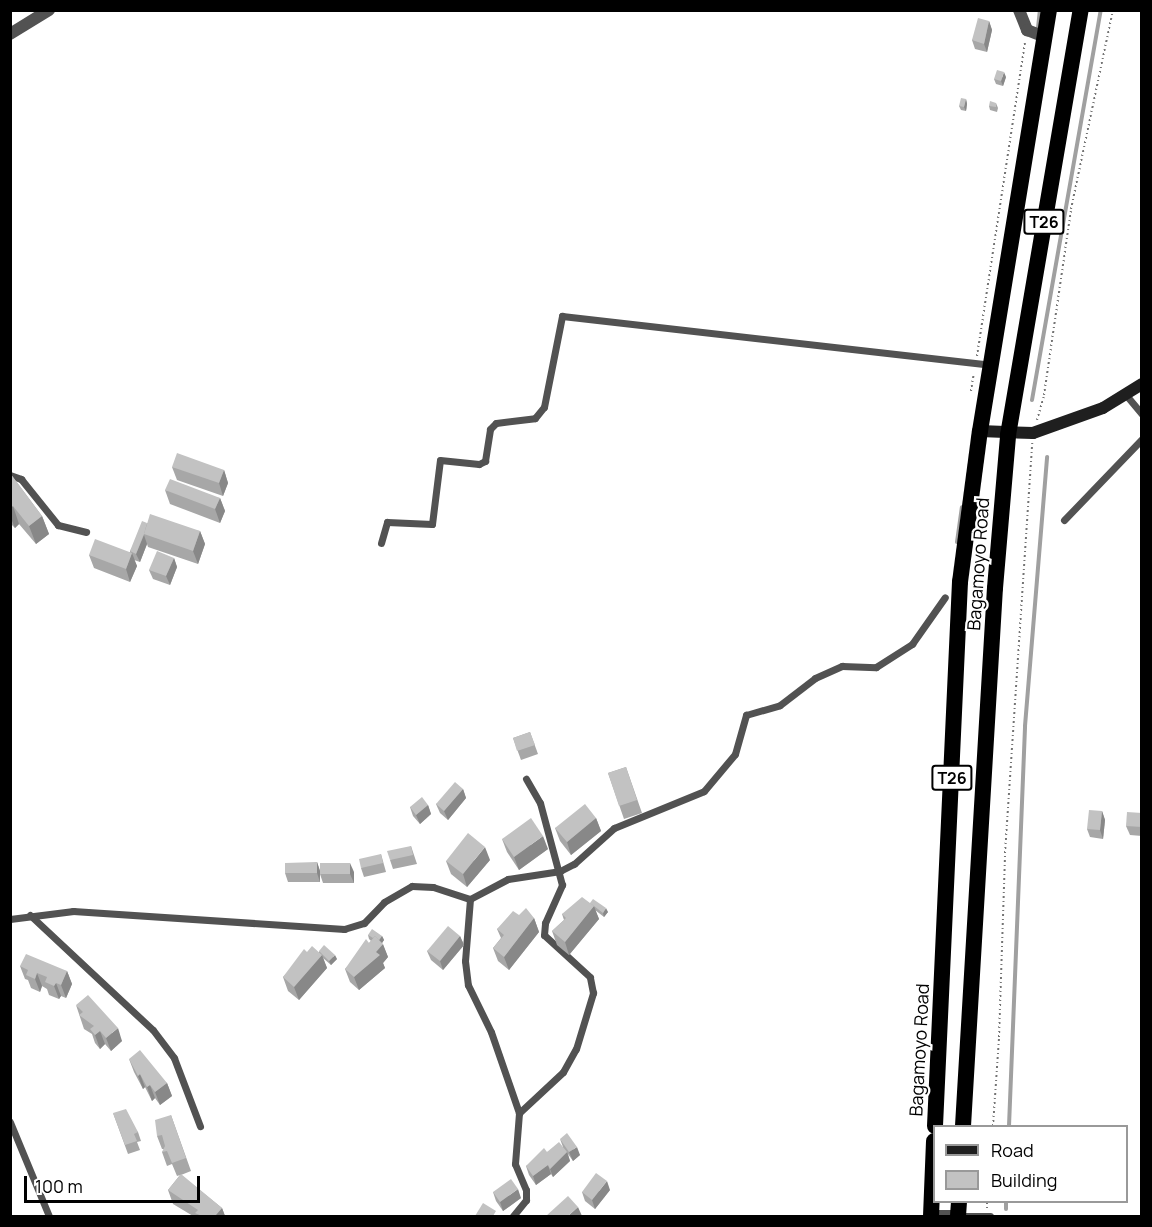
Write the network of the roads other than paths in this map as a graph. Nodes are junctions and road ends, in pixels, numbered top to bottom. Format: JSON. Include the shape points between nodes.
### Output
{"nodes":[{"id":1,"x":49,"y":10,"type":"edge"},
{"id":2,"x":1019,"y":10,"type":"edge"},
{"id":3,"x":1049,"y":10,"type":"edge"},
{"id":4,"x":1081,"y":10,"type":"edge"},
{"id":5,"x":10,"y":33,"type":"edge"},
{"id":6,"x":1045,"y":37,"type":"junction"},
{"id":7,"x":990,"y":365,"type":"junction"},
{"id":8,"x":1142,"y":384,"type":"edge"},
{"id":9,"x":1126,"y":395,"type":"junction"},
{"id":10,"x":1142,"y":414,"type":"edge"},
{"id":11,"x":980,"y":431,"type":"junction"},
{"id":12,"x":1008,"y":435,"type":"junction"},
{"id":13,"x":1142,"y":439,"type":"edge"},
{"id":14,"x":10,"y":475,"type":"edge"},
{"id":15,"x":1064,"y":520,"type":"dead end"},
{"id":16,"x":86,"y":532,"type":"dead end"},
{"id":17,"x":381,"y":543,"type":"dead end"},
{"id":18,"x":945,"y":597,"type":"dead end"},
{"id":19,"x":526,"y":779,"type":"dead end"},
{"id":20,"x":560,"y":871,"type":"junction"},
{"id":21,"x":470,"y":898,"type":"junction"},
{"id":22,"x":30,"y":915,"type":"junction"},
{"id":23,"x":10,"y":919,"type":"edge"},
{"id":24,"x":519,"y":1113,"type":"junction"},
{"id":25,"x":10,"y":1122,"type":"edge"},
{"id":26,"x":935,"y":1125,"type":"edge"},
{"id":27,"x":963,"y":1125,"type":"edge"},
{"id":28,"x":200,"y":1126,"type":"dead end"},
{"id":29,"x":933,"y":1166,"type":"edge"},
{"id":30,"x":49,"y":1216,"type":"edge"},
{"id":31,"x":513,"y":1216,"type":"edge"},
{"id":32,"x":931,"y":1216,"type":"edge"},
{"id":33,"x":939,"y":1216,"type":"edge"},
{"id":34,"x":958,"y":1216,"type":"edge"},
{"id":35,"x":990,"y":1216,"type":"edge"}],
"edges":[{"from":1,"to":5,"type":"street"},
{"from":2,"to":6,"type":"street","via":[[1028,30]]},
{"from":3,"to":6,"type":"highway","name":"Bagamoyo Road","number":"T26"},
{"from":4,"to":12,"type":"highway","name":"Bagamoyo Road","number":"T26"},
{"from":6,"to":7,"type":"highway","name":"Bagamoyo Road","number":"T26"},
{"from":7,"to":11,"type":"highway","name":"Bagamoyo Road","number":"T26"},
{"from":7,"to":17,"type":"lane","via":[[562,316],[544,407],[535,418],[496,423],[490,429],[485,461],[479,464],[440,460],[432,524],[387,522]]},
{"from":8,"to":9,"type":"main road"},
{"from":9,"to":10,"type":"lane"},
{"from":9,"to":12,"type":"main road","via":[[1092,413],[1033,433]]},
{"from":11,"to":12,"type":"main road"},
{"from":11,"to":26,"type":"highway","name":"Bagamoyo Road","number":"T26","via":[[960,582]]},
{"from":12,"to":27,"type":"highway","name":"Bagamoyo Road","number":"T26","via":[[995,588]]},
{"from":13,"to":15,"type":"lane"},
{"from":14,"to":16,"type":"lane","via":[[21,479],[58,525]]},
{"from":18,"to":20,"type":"lane","via":[[912,644],[876,667],[842,666],[815,678],[780,705],[746,715],[735,754],[704,790],[614,828],[574,864]]},
{"from":19,"to":20,"type":"lane","via":[[540,803]]},
{"from":20,"to":21,"type":"lane","via":[[508,879]]},
{"from":20,"to":24,"type":"lane","via":[[561,891],[545,923],[544,935],[590,977],[592,993],[576,1049],[563,1072]]},
{"from":21,"to":22,"type":"lane","via":[[433,886],[412,886],[384,902],[364,923],[344,929],[73,911]]},
{"from":21,"to":24,"type":"lane","via":[[465,962],[468,985],[491,1032]]},
{"from":22,"to":23,"type":"lane"},
{"from":22,"to":28,"type":"lane","via":[[153,1030],[174,1058]]},
{"from":24,"to":31,"type":"lane","via":[[515,1164],[526,1200]]},
{"from":25,"to":30,"type":"lane"},
{"from":29,"to":32,"type":"highway","name":"Bagamoyo Road"},
{"from":33,"to":34,"type":"street"},
{"from":34,"to":35,"type":"lane"}]}
